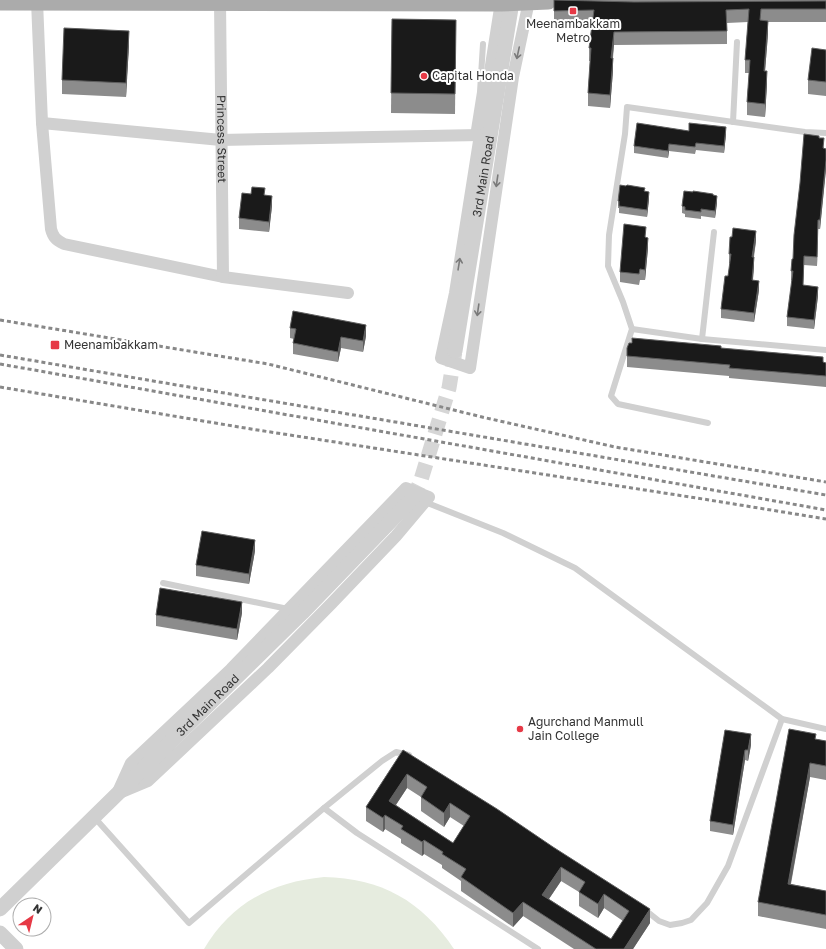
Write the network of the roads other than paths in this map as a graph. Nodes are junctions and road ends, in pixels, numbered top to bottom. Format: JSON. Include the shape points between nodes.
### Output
{"nodes":[{"id":1,"x":0,"y":1,"type":"edge"},
{"id":2,"x":37,"y":1,"type":"junction"},
{"id":3,"x":220,"y":1,"type":"junction"},
{"id":4,"x":531,"y":2,"type":"edge"},
{"id":5,"x":737,"y":42,"type":"dead end"},
{"id":6,"x":483,"y":44,"type":"dead end"},
{"id":7,"x":733,"y":122,"type":"junction"},
{"id":8,"x":42,"y":123,"type":"junction"},
{"id":9,"x":826,"y":133,"type":"edge"},
{"id":10,"x":477,"y":135,"type":"junction"},
{"id":11,"x":221,"y":140,"type":"junction"},
{"id":12,"x":714,"y":232,"type":"dead end"},
{"id":13,"x":222,"y":277,"type":"junction"},
{"id":14,"x":348,"y":293,"type":"dead end"},
{"id":15,"x":632,"y":329,"type":"junction"},
{"id":16,"x":702,"y":339,"type":"junction"},
{"id":17,"x":826,"y":350,"type":"edge"},
{"id":18,"x":455,"y":351,"type":"tunnel mouth"},
{"id":19,"x":708,"y":423,"type":"dead end"},
{"id":20,"x":419,"y":501,"type":"junction"},
{"id":21,"x":163,"y":583,"type":"dead end"},
{"id":22,"x":289,"y":609,"type":"junction"},
{"id":23,"x":782,"y":720,"type":"junction"},
{"id":24,"x":826,"y":729,"type":"edge"},
{"id":25,"x":414,"y":757,"type":"edge"},
{"id":26,"x":117,"y":794,"type":"junction"},
{"id":27,"x":324,"y":808,"type":"junction"},
{"id":28,"x":94,"y":816,"type":"junction"},
{"id":29,"x":637,"y":905,"type":"edge"},
{"id":30,"x":0,"y":909,"type":"edge"},
{"id":31,"x":0,"y":933,"type":"edge"},
{"id":32,"x":16,"y":949,"type":"edge"},
{"id":33,"x":538,"y":949,"type":"edge"}],
"edges":[{"from":1,"to":2,"type":"main road"},
{"from":2,"to":3,"type":"main road"},
{"from":2,"to":8,"type":"street"},
{"from":3,"to":4,"type":"main road"},
{"from":3,"to":11,"type":"street","name":"Princess Street"},
{"from":4,"to":10,"type":"street"},
{"from":4,"to":10,"type":"street","one_way":true,"via":[[513,77],[469,371],[441,360],[455,293]]},
{"from":4,"to":18,"type":"street","name":"3rd Main Road"},
{"from":5,"to":7,"type":"lane"},
{"from":6,"to":10,"type":"lane"},
{"from":7,"to":9,"type":"lane"},
{"from":7,"to":15,"type":"lane","via":[[627,107],[626,134],[609,235],[608,266]]},
{"from":8,"to":11,"type":"street"},
{"from":8,"to":13,"type":"street","via":[[51,229],[57,240],[64,244]]},
{"from":10,"to":11,"type":"street"},
{"from":11,"to":13,"type":"street","name":"Princess Street"},
{"from":12,"to":16,"type":"lane"},
{"from":13,"to":14,"type":"street"},
{"from":15,"to":16,"type":"lane"},
{"from":15,"to":19,"type":"lane","via":[[611,396],[618,404]]},
{"from":16,"to":17,"type":"lane"},
{"from":20,"to":22,"type":"street","via":[[429,498],[406,488]]},
{"from":20,"to":23,"type":"lane","via":[[503,533],[575,568]]},
{"from":20,"to":26,"type":"street","name":"3rd Main Road"},
{"from":21,"to":22,"type":"lane"},
{"from":22,"to":26,"type":"street","via":[[231,669],[131,763]]},
{"from":23,"to":24,"type":"lane"},
{"from":23,"to":29,"type":"lane","via":[[728,866],[707,903],[691,920],[670,925],[659,921]]},
{"from":25,"to":27,"type":"lane","via":[[396,752]]},
{"from":26,"to":28,"type":"street","name":"3rd Main Road"},
{"from":27,"to":28,"type":"lane","via":[[189,923]]},
{"from":27,"to":33,"type":"lane","via":[[357,833]]},
{"from":28,"to":30,"type":"street","name":"3rd Main Road"},
{"from":31,"to":32,"type":"street"}]}
